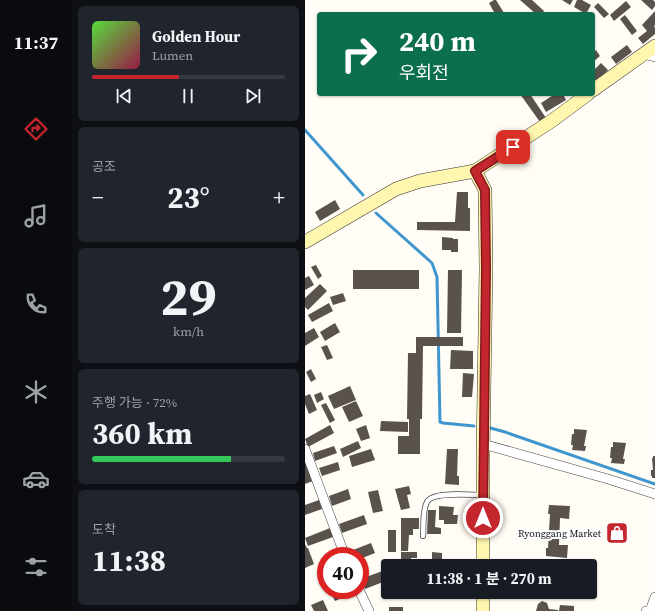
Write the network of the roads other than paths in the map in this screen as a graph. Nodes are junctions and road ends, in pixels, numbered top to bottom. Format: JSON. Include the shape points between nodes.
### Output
{"nodes":[{"id":1,"x":655,"y":46,"type":"edge"},
{"id":2,"x":649,"y":56,"type":"edge"},
{"id":3,"x":595,"y":89,"type":"edge"},
{"id":4,"x":585,"y":96,"type":"edge"},
{"id":5,"x":475,"y":171,"type":"junction"},
{"id":6,"x":305,"y":242,"type":"edge"},
{"id":7,"x":483,"y":444,"type":"junction"},
{"id":8,"x":305,"y":449,"type":"edge"},
{"id":9,"x":655,"y":494,"type":"edge"},
{"id":10,"x":483,"y":495,"type":"junction"},
{"id":11,"x":423,"y":536,"type":"dead end"},
{"id":12,"x":342,"y":547,"type":"edge"},
{"id":13,"x":483,"y":559,"type":"edge"},
{"id":14,"x":655,"y":597,"type":"edge"},
{"id":15,"x":363,"y":599,"type":"edge"},
{"id":16,"x":483,"y":599,"type":"edge"},
{"id":17,"x":369,"y":611,"type":"edge"},
{"id":18,"x":483,"y":611,"type":"edge"},
{"id":19,"x":646,"y":611,"type":"edge"}],
"edges":[{"from":1,"to":2,"type":"street"},
{"from":2,"to":3,"type":"street"},
{"from":4,"to":5,"type":"street"},
{"from":5,"to":6,"type":"street","via":[[421,181],[396,189]]},
{"from":5,"to":7,"type":"street","via":[[485,190]]},
{"from":7,"to":9,"type":"street"},
{"from":7,"to":10,"type":"street"},
{"from":8,"to":12,"type":"street"},
{"from":10,"to":11,"type":"lane","via":[[431,497],[427,500],[425,508]]},
{"from":10,"to":13,"type":"street"},
{"from":14,"to":19,"type":"street","via":[[650,610]]},
{"from":15,"to":17,"type":"street"},
{"from":16,"to":18,"type":"street"}]}
